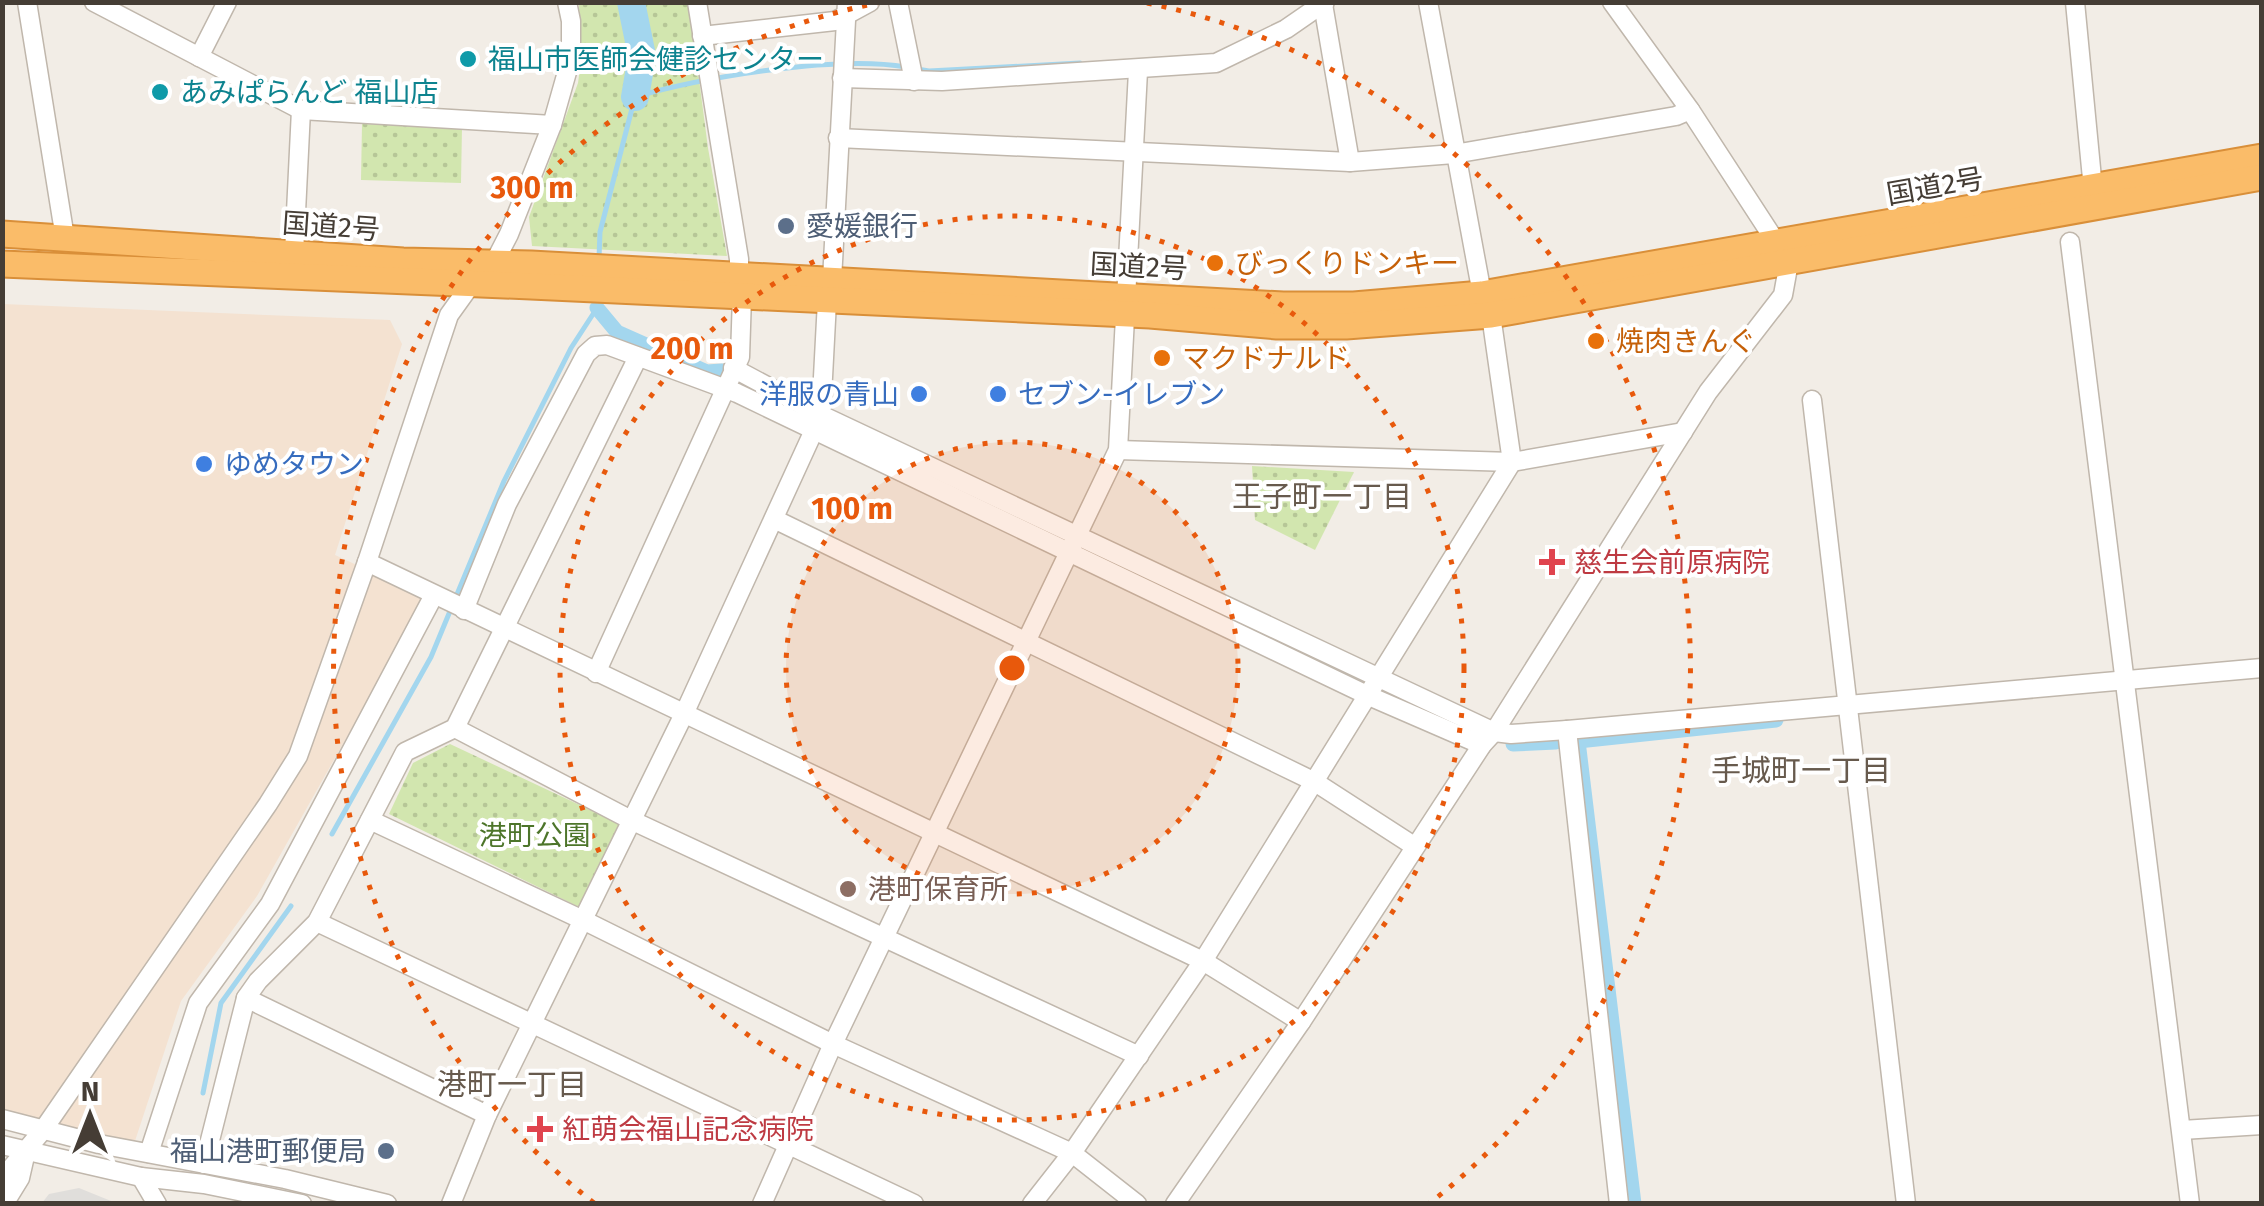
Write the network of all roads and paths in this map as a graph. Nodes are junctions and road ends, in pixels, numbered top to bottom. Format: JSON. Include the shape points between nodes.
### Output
{"nodes":[{"id":1,"x":27,"y":2,"type":"edge"},
{"id":2,"x":94,"y":2,"type":"edge"},
{"id":3,"x":227,"y":2,"type":"edge"},
{"id":4,"x":566,"y":2,"type":"edge"},
{"id":5,"x":697,"y":2,"type":"edge"},
{"id":6,"x":870,"y":2,"type":"edge"},
{"id":7,"x":898,"y":2,"type":"edge"},
{"id":8,"x":1428,"y":2,"type":"edge"},
{"id":9,"x":1612,"y":2,"type":"edge"},
{"id":10,"x":2075,"y":2,"type":"edge"},
{"id":11,"x":1324,"y":3,"type":"edge"},
{"id":12,"x":846,"y":9,"type":"edge"},
{"id":13,"x":702,"y":36,"type":"junction"},
{"id":14,"x":200,"y":57,"type":"junction"},
{"id":15,"x":1138,"y":70,"type":"junction"},
{"id":16,"x":842,"y":78,"type":"junction"},
{"id":17,"x":914,"y":81,"type":"junction"},
{"id":18,"x":302,"y":110,"type":"junction"},
{"id":19,"x":1690,"y":110,"type":"junction"},
{"id":20,"x":552,"y":125,"type":"junction"},
{"id":21,"x":838,"y":138,"type":"junction"},
{"id":22,"x":1134,"y":154,"type":"junction"},
{"id":23,"x":1454,"y":154,"type":"junction"},
{"id":24,"x":2262,"y":157,"type":"edge"},
{"id":25,"x":1350,"y":162,"type":"junction"},
{"id":26,"x":2262,"y":178,"type":"edge"},
{"id":27,"x":2092,"y":189,"type":"junction"},
{"id":28,"x":2,"y":234,"type":"edge"},
{"id":29,"x":65,"y":238,"type":"junction"},
{"id":30,"x":2070,"y":242,"type":"dead end"},
{"id":31,"x":294,"y":253,"type":"junction"},
{"id":32,"x":1783,"y":253,"type":"junction"},
{"id":33,"x":2,"y":264,"type":"edge"},
{"id":34,"x":493,"y":264,"type":"junction"},
{"id":35,"x":567,"y":277,"type":"junction"},
{"id":36,"x":472,"y":284,"type":"junction"},
{"id":37,"x":740,"y":286,"type":"junction"},
{"id":38,"x":829,"y":290,"type":"junction"},
{"id":39,"x":1125,"y":304,"type":"junction"},
{"id":40,"x":1487,"y":304,"type":"junction"},
{"id":41,"x":638,"y":357,"type":"junction"},
{"id":42,"x":730,"y":377,"type":"junction"},
{"id":43,"x":1812,"y":400,"type":"dead end"},
{"id":44,"x":817,"y":423,"type":"junction"},
{"id":45,"x":1683,"y":432,"type":"junction"},
{"id":46,"x":1118,"y":450,"type":"junction"},
{"id":47,"x":1512,"y":462,"type":"junction"},
{"id":48,"x":774,"y":518,"type":"junction"},
{"id":49,"x":1071,"y":544,"type":"junction"},
{"id":50,"x":367,"y":562,"type":"junction"},
{"id":51,"x":436,"y":596,"type":"junction"},
{"id":52,"x":462,"y":609,"type":"junction"},
{"id":53,"x":501,"y":629,"type":"junction"},
{"id":54,"x":1024,"y":643,"type":"junction"},
{"id":55,"x":2262,"y":668,"type":"edge"},
{"id":56,"x":596,"y":673,"type":"junction"},
{"id":57,"x":2122,"y":678,"type":"junction"},
{"id":58,"x":1374,"y":687,"type":"junction"},
{"id":59,"x":1847,"y":704,"type":"junction"},
{"id":60,"x":684,"y":714,"type":"junction"},
{"id":61,"x":455,"y":728,"type":"junction"},
{"id":62,"x":1566,"y":730,"type":"junction"},
{"id":63,"x":1488,"y":739,"type":"junction"},
{"id":64,"x":1315,"y":782,"type":"junction"},
{"id":65,"x":370,"y":820,"type":"junction"},
{"id":66,"x":633,"y":821,"type":"junction"},
{"id":67,"x":935,"y":832,"type":"junction"},
{"id":68,"x":1414,"y":846,"type":"junction"},
{"id":69,"x":585,"y":921,"type":"junction"},
{"id":70,"x":316,"y":922,"type":"junction"},
{"id":71,"x":884,"y":937,"type":"junction"},
{"id":72,"x":1203,"y":961,"type":"junction"},
{"id":73,"x":246,"y":998,"type":"junction"},
{"id":74,"x":1301,"y":1022,"type":"junction"},
{"id":75,"x":532,"y":1024,"type":"junction"},
{"id":76,"x":833,"y":1044,"type":"junction"},
{"id":77,"x":1139,"y":1056,"type":"junction"},
{"id":78,"x":487,"y":1115,"type":"junction"},
{"id":79,"x":2,"y":1119,"type":"edge"},
{"id":80,"x":2262,"y":1125,"type":"edge"},
{"id":81,"x":43,"y":1130,"type":"junction"},
{"id":82,"x":2182,"y":1130,"type":"junction"},
{"id":83,"x":2,"y":1144,"type":"edge"},
{"id":84,"x":788,"y":1146,"type":"junction"},
{"id":85,"x":26,"y":1150,"type":"junction"},
{"id":86,"x":1072,"y":1152,"type":"junction"},
{"id":87,"x":149,"y":1153,"type":"junction"},
{"id":88,"x":204,"y":1164,"type":"junction"},
{"id":89,"x":141,"y":1177,"type":"junction"},
{"id":90,"x":2,"y":1179,"type":"edge"},
{"id":91,"x":4,"y":1204,"type":"edge"},
{"id":92,"x":157,"y":1204,"type":"edge"},
{"id":93,"x":302,"y":1204,"type":"edge"},
{"id":94,"x":387,"y":1204,"type":"edge"},
{"id":95,"x":451,"y":1204,"type":"edge"},
{"id":96,"x":762,"y":1204,"type":"edge"},
{"id":97,"x":914,"y":1204,"type":"edge"},
{"id":98,"x":1032,"y":1204,"type":"edge"},
{"id":99,"x":1137,"y":1204,"type":"edge"},
{"id":100,"x":1175,"y":1204,"type":"edge"},
{"id":101,"x":1619,"y":1204,"type":"edge"},
{"id":102,"x":1906,"y":1204,"type":"edge"},
{"id":103,"x":2190,"y":1204,"type":"edge"}],
"edges":[{"from":1,"to":29,"type":"street"},
{"from":2,"to":14,"type":"street"},
{"from":3,"to":14,"type":"street"},
{"from":4,"to":20,"type":"street","via":[[570,58]]},
{"from":5,"to":13,"type":"street"},
{"from":6,"to":12,"type":"street"},
{"from":7,"to":17,"type":"street"},
{"from":8,"to":23,"type":"street"},
{"from":9,"to":19,"type":"street"},
{"from":10,"to":27,"type":"street"},
{"from":11,"to":15,"type":"street","via":[[1216,63]]},
{"from":11,"to":25,"type":"street"},
{"from":12,"to":13,"type":"street","via":[[835,21]]},
{"from":12,"to":16,"type":"street"},
{"from":13,"to":37,"type":"street"},
{"from":14,"to":18,"type":"street"},
{"from":15,"to":17,"type":"street"},
{"from":15,"to":22,"type":"street"},
{"from":16,"to":17,"type":"street"},
{"from":16,"to":21,"type":"street"},
{"from":18,"to":20,"type":"street"},
{"from":18,"to":31,"type":"street"},
{"from":19,"to":23,"type":"street"},
{"from":19,"to":32,"type":"street"},
{"from":20,"to":34,"type":"street"},
{"from":21,"to":22,"type":"street"},
{"from":21,"to":38,"type":"street"},
{"from":22,"to":25,"type":"street"},
{"from":22,"to":39,"type":"street"},
{"from":23,"to":25,"type":"street"},
{"from":23,"to":40,"type":"street"},
{"from":24,"to":27,"type":"highway","name":"国道2号"},
{"from":26,"to":32,"type":"highway","name":"国道2号"},
{"from":27,"to":32,"type":"highway","name":"国道2号"},
{"from":28,"to":29,"type":"highway","name":"国道2号"},
{"from":29,"to":31,"type":"highway","name":"国道2号"},
{"from":30,"to":57,"type":"street"},
{"from":31,"to":34,"type":"highway","name":"国道2号"},
{"from":32,"to":40,"type":"highway","name":"国道2号"},
{"from":32,"to":45,"type":"street","via":[[1783,295]]},
{"from":33,"to":36,"type":"highway","name":"国道2号"},
{"from":34,"to":35,"type":"highway","name":"国道2号"},
{"from":34,"to":36,"type":"street"},
{"from":35,"to":36,"type":"highway","name":"国道2号"},
{"from":35,"to":37,"type":"highway","name":"国道2号"},
{"from":36,"to":50,"type":"street","via":[[449,315]]},
{"from":37,"to":38,"type":"highway","name":"国道2号"},
{"from":37,"to":42,"type":"street","via":[[740,357]]},
{"from":38,"to":39,"type":"highway","name":"国道2号"},
{"from":38,"to":44,"type":"street"},
{"from":39,"to":40,"type":"highway","name":"国道2号","via":[[1277,326],[1329,326]]},
{"from":39,"to":46,"type":"street"},
{"from":40,"to":47,"type":"street"},
{"from":41,"to":42,"type":"street"},
{"from":41,"to":52,"type":"street","via":[[607,345],[586,354],[507,504]]},
{"from":41,"to":53,"type":"street"},
{"from":42,"to":44,"type":"street"},
{"from":42,"to":56,"type":"street"},
{"from":43,"to":59,"type":"street"},
{"from":44,"to":48,"type":"street"},
{"from":44,"to":49,"type":"street"},
{"from":45,"to":47,"type":"street"},
{"from":45,"to":63,"type":"street"},
{"from":46,"to":47,"type":"street"},
{"from":46,"to":49,"type":"street"},
{"from":47,"to":58,"type":"street"},
{"from":48,"to":54,"type":"street"},
{"from":48,"to":60,"type":"street"},
{"from":49,"to":54,"type":"street"},
{"from":49,"to":58,"type":"street"},
{"from":50,"to":51,"type":"street"},
{"from":50,"to":81,"type":"street","via":[[298,756]]},
{"from":51,"to":52,"type":"street"},
{"from":51,"to":87,"type":"street","via":[[270,904],[198,1003]]},
{"from":52,"to":53,"type":"street"},
{"from":53,"to":56,"type":"street"},
{"from":53,"to":61,"type":"street"},
{"from":54,"to":64,"type":"street"},
{"from":54,"to":67,"type":"street"},
{"from":55,"to":57,"type":"street"},
{"from":56,"to":60,"type":"street"},
{"from":57,"to":59,"type":"street"},
{"from":57,"to":82,"type":"street"},
{"from":58,"to":63,"type":"street"},
{"from":58,"to":64,"type":"street"},
{"from":59,"to":62,"type":"street"},
{"from":59,"to":102,"type":"street"},
{"from":60,"to":66,"type":"street"},
{"from":60,"to":67,"type":"street"},
{"from":61,"to":65,"type":"street","via":[[405,752]]},
{"from":61,"to":66,"type":"street"},
{"from":62,"to":63,"type":"street"},
{"from":62,"to":101,"type":"street"},
{"from":63,"to":68,"type":"street"},
{"from":64,"to":68,"type":"street"},
{"from":64,"to":72,"type":"street"},
{"from":65,"to":69,"type":"street"},
{"from":65,"to":70,"type":"street"},
{"from":66,"to":69,"type":"street"},
{"from":66,"to":71,"type":"street"},
{"from":67,"to":71,"type":"street"},
{"from":67,"to":72,"type":"street"},
{"from":68,"to":74,"type":"street"},
{"from":69,"to":75,"type":"street"},
{"from":69,"to":76,"type":"street"},
{"from":70,"to":73,"type":"street"},
{"from":70,"to":75,"type":"street"},
{"from":71,"to":76,"type":"street"},
{"from":71,"to":77,"type":"street"},
{"from":72,"to":74,"type":"street"},
{"from":72,"to":77,"type":"street"},
{"from":73,"to":78,"type":"street"},
{"from":73,"to":88,"type":"street"},
{"from":74,"to":100,"type":"street"},
{"from":75,"to":78,"type":"street"},
{"from":75,"to":84,"type":"street"},
{"from":76,"to":84,"type":"street"},
{"from":76,"to":86,"type":"street"},
{"from":77,"to":86,"type":"street"},
{"from":78,"to":95,"type":"street"},
{"from":79,"to":81,"type":"street"},
{"from":80,"to":82,"type":"street"},
{"from":81,"to":85,"type":"street"},
{"from":81,"to":87,"type":"street"},
{"from":82,"to":103,"type":"street"},
{"from":83,"to":85,"type":"street"},
{"from":84,"to":96,"type":"street"},
{"from":84,"to":97,"type":"street"},
{"from":85,"to":89,"type":"street"},
{"from":85,"to":90,"type":"street"},
{"from":85,"to":91,"type":"street","via":[[20,1178]]},
{"from":86,"to":98,"type":"street"},
{"from":86,"to":99,"type":"street"},
{"from":87,"to":88,"type":"street"},
{"from":88,"to":94,"type":"street"},
{"from":89,"to":92,"type":"street"},
{"from":89,"to":93,"type":"street"}]}
